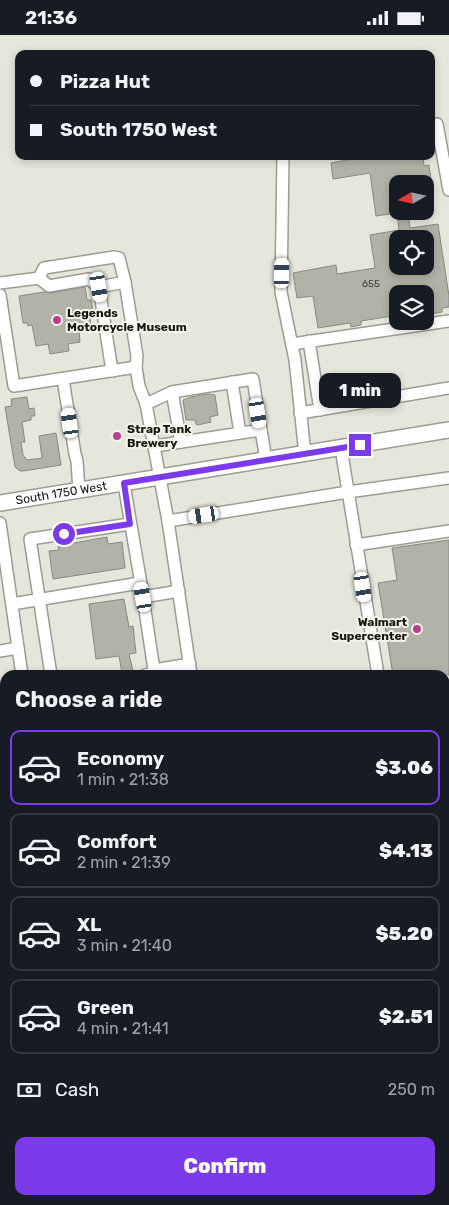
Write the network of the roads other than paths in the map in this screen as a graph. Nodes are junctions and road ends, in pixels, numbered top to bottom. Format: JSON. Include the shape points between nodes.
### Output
{"nodes":[{"id":1,"x":449,"y":121,"type":"edge"},
{"id":2,"x":435,"y":124,"type":"edge"},
{"id":3,"x":435,"y":128,"type":"edge"},
{"id":4,"x":283,"y":160,"type":"edge"},
{"id":5,"x":449,"y":189,"type":"edge"},
{"id":6,"x":39,"y":278,"type":"junction"},
{"id":7,"x":125,"y":282,"type":"junction"},
{"id":8,"x":0,"y":283,"type":"edge"},
{"id":9,"x":99,"y":287,"type":"junction"},
{"id":10,"x":0,"y":295,"type":"edge"},
{"id":11,"x":2,"y":319,"type":"edge"},
{"id":12,"x":449,"y":321,"type":"edge"},
{"id":13,"x":309,"y":341,"type":"junction"},
{"id":14,"x":292,"y":344,"type":"junction"},
{"id":15,"x":136,"y":367,"type":"junction"},
{"id":16,"x":112,"y":371,"type":"junction"},
{"id":17,"x":63,"y":379,"type":"junction"},
{"id":18,"x":232,"y":382,"type":"junction"},
{"id":19,"x":449,"y":388,"type":"edge"},
{"id":20,"x":172,"y":392,"type":"junction"},
{"id":21,"x":146,"y":404,"type":"junction"},
{"id":22,"x":320,"y":410,"type":"junction"},
{"id":23,"x":300,"y":413,"type":"junction"},
{"id":24,"x":261,"y":430,"type":"junction"},
{"id":25,"x":449,"y":430,"type":"edge"},
{"id":26,"x":240,"y":433,"type":"junction"},
{"id":27,"x":181,"y":442,"type":"junction"},
{"id":28,"x":155,"y":446,"type":"junction"},
{"id":29,"x":341,"y":448,"type":"junction"},
{"id":30,"x":305,"y":454,"type":"junction"},
{"id":31,"x":266,"y":460,"type":"junction"},
{"id":32,"x":449,"y":477,"type":"edge"},
{"id":33,"x":160,"y":478,"type":"junction"},
{"id":34,"x":124,"y":483,"type":"junction"},
{"id":35,"x":79,"y":491,"type":"junction"},
{"id":36,"x":348,"y":491,"type":"junction"},
{"id":37,"x":0,"y":503,"type":"edge"},
{"id":38,"x":168,"y":521,"type":"junction"},
{"id":39,"x":0,"y":523,"type":"edge"},
{"id":40,"x":130,"y":524,"type":"junction"},
{"id":41,"x":449,"y":531,"type":"edge"},
{"id":42,"x":356,"y":545,"type":"junction"},
{"id":43,"x":140,"y":583,"type":"junction"},
{"id":44,"x":179,"y":591,"type":"junction"},
{"id":45,"x":143,"y":597,"type":"junction"},
{"id":46,"x":39,"y":599,"type":"junction"},
{"id":47,"x":12,"y":604,"type":"junction"},
{"id":48,"x":18,"y":648,"type":"junction"},
{"id":49,"x":0,"y":651,"type":"edge"},
{"id":50,"x":190,"y":669,"type":"edge"},
{"id":51,"x":21,"y":670,"type":"edge"},
{"id":52,"x":49,"y":670,"type":"edge"},
{"id":53,"x":153,"y":670,"type":"edge"},
{"id":54,"x":377,"y":670,"type":"edge"}],
"edges":[{"from":1,"to":2,"type":"street"},
{"from":3,"to":5,"type":"street"},
{"from":4,"to":14,"type":"street","via":[[281,293]]},
{"from":6,"to":7,"type":"street","via":[[44,268],[114,257],[119,258]]},
{"from":6,"to":8,"type":"street"},
{"from":6,"to":9,"type":"street","via":[[49,286],[89,279]]},
{"from":7,"to":9,"type":"street"},
{"from":7,"to":15,"type":"street"},
{"from":9,"to":16,"type":"street"},
{"from":10,"to":11,"type":"street"},
{"from":11,"to":17,"type":"street","via":[[14,386]]},
{"from":12,"to":13,"type":"street"},
{"from":13,"to":14,"type":"street"},
{"from":13,"to":22,"type":"street"},
{"from":14,"to":23,"type":"street"},
{"from":15,"to":16,"type":"street"},
{"from":15,"to":21,"type":"street"},
{"from":16,"to":17,"type":"street"},
{"from":17,"to":35,"type":"street"},
{"from":18,"to":20,"type":"street"},
{"from":18,"to":24,"type":"street","via":[[253,379]]},
{"from":18,"to":26,"type":"street"},
{"from":19,"to":22,"type":"street"},
{"from":20,"to":21,"type":"street"},
{"from":20,"to":27,"type":"street"},
{"from":21,"to":28,"type":"street"},
{"from":22,"to":23,"type":"street"},
{"from":23,"to":30,"type":"street"},
{"from":24,"to":26,"type":"street"},
{"from":24,"to":31,"type":"street"},
{"from":25,"to":29,"type":"main road","name":"South 1750 West"},
{"from":26,"to":27,"type":"street"},
{"from":27,"to":28,"type":"street"},
{"from":28,"to":33,"type":"street"},
{"from":29,"to":30,"type":"main road","name":"South 1750 West"},
{"from":29,"to":36,"type":"street"},
{"from":30,"to":31,"type":"main road","name":"South 1750 West"},
{"from":31,"to":33,"type":"main road","name":"South 1750 West"},
{"from":32,"to":36,"type":"street"},
{"from":33,"to":34,"type":"main road","name":"South 1750 West"},
{"from":33,"to":38,"type":"street"},
{"from":34,"to":35,"type":"main road","name":"South 1750 West"},
{"from":34,"to":40,"type":"street"},
{"from":35,"to":37,"type":"main road","name":"South 1750 West"},
{"from":36,"to":38,"type":"street"},
{"from":36,"to":42,"type":"street"},
{"from":38,"to":44,"type":"street"},
{"from":39,"to":47,"type":"street"},
{"from":40,"to":43,"type":"street"},
{"from":40,"to":46,"type":"street","via":[[30,539]]},
{"from":41,"to":42,"type":"street"},
{"from":42,"to":54,"type":"street"},
{"from":43,"to":45,"type":"street"},
{"from":43,"to":46,"type":"street"},
{"from":44,"to":45,"type":"street"},
{"from":44,"to":50,"type":"street"},
{"from":45,"to":53,"type":"street"},
{"from":46,"to":47,"type":"street"},
{"from":46,"to":52,"type":"street"},
{"from":47,"to":48,"type":"street"},
{"from":48,"to":49,"type":"street"},
{"from":48,"to":51,"type":"street"}]}
